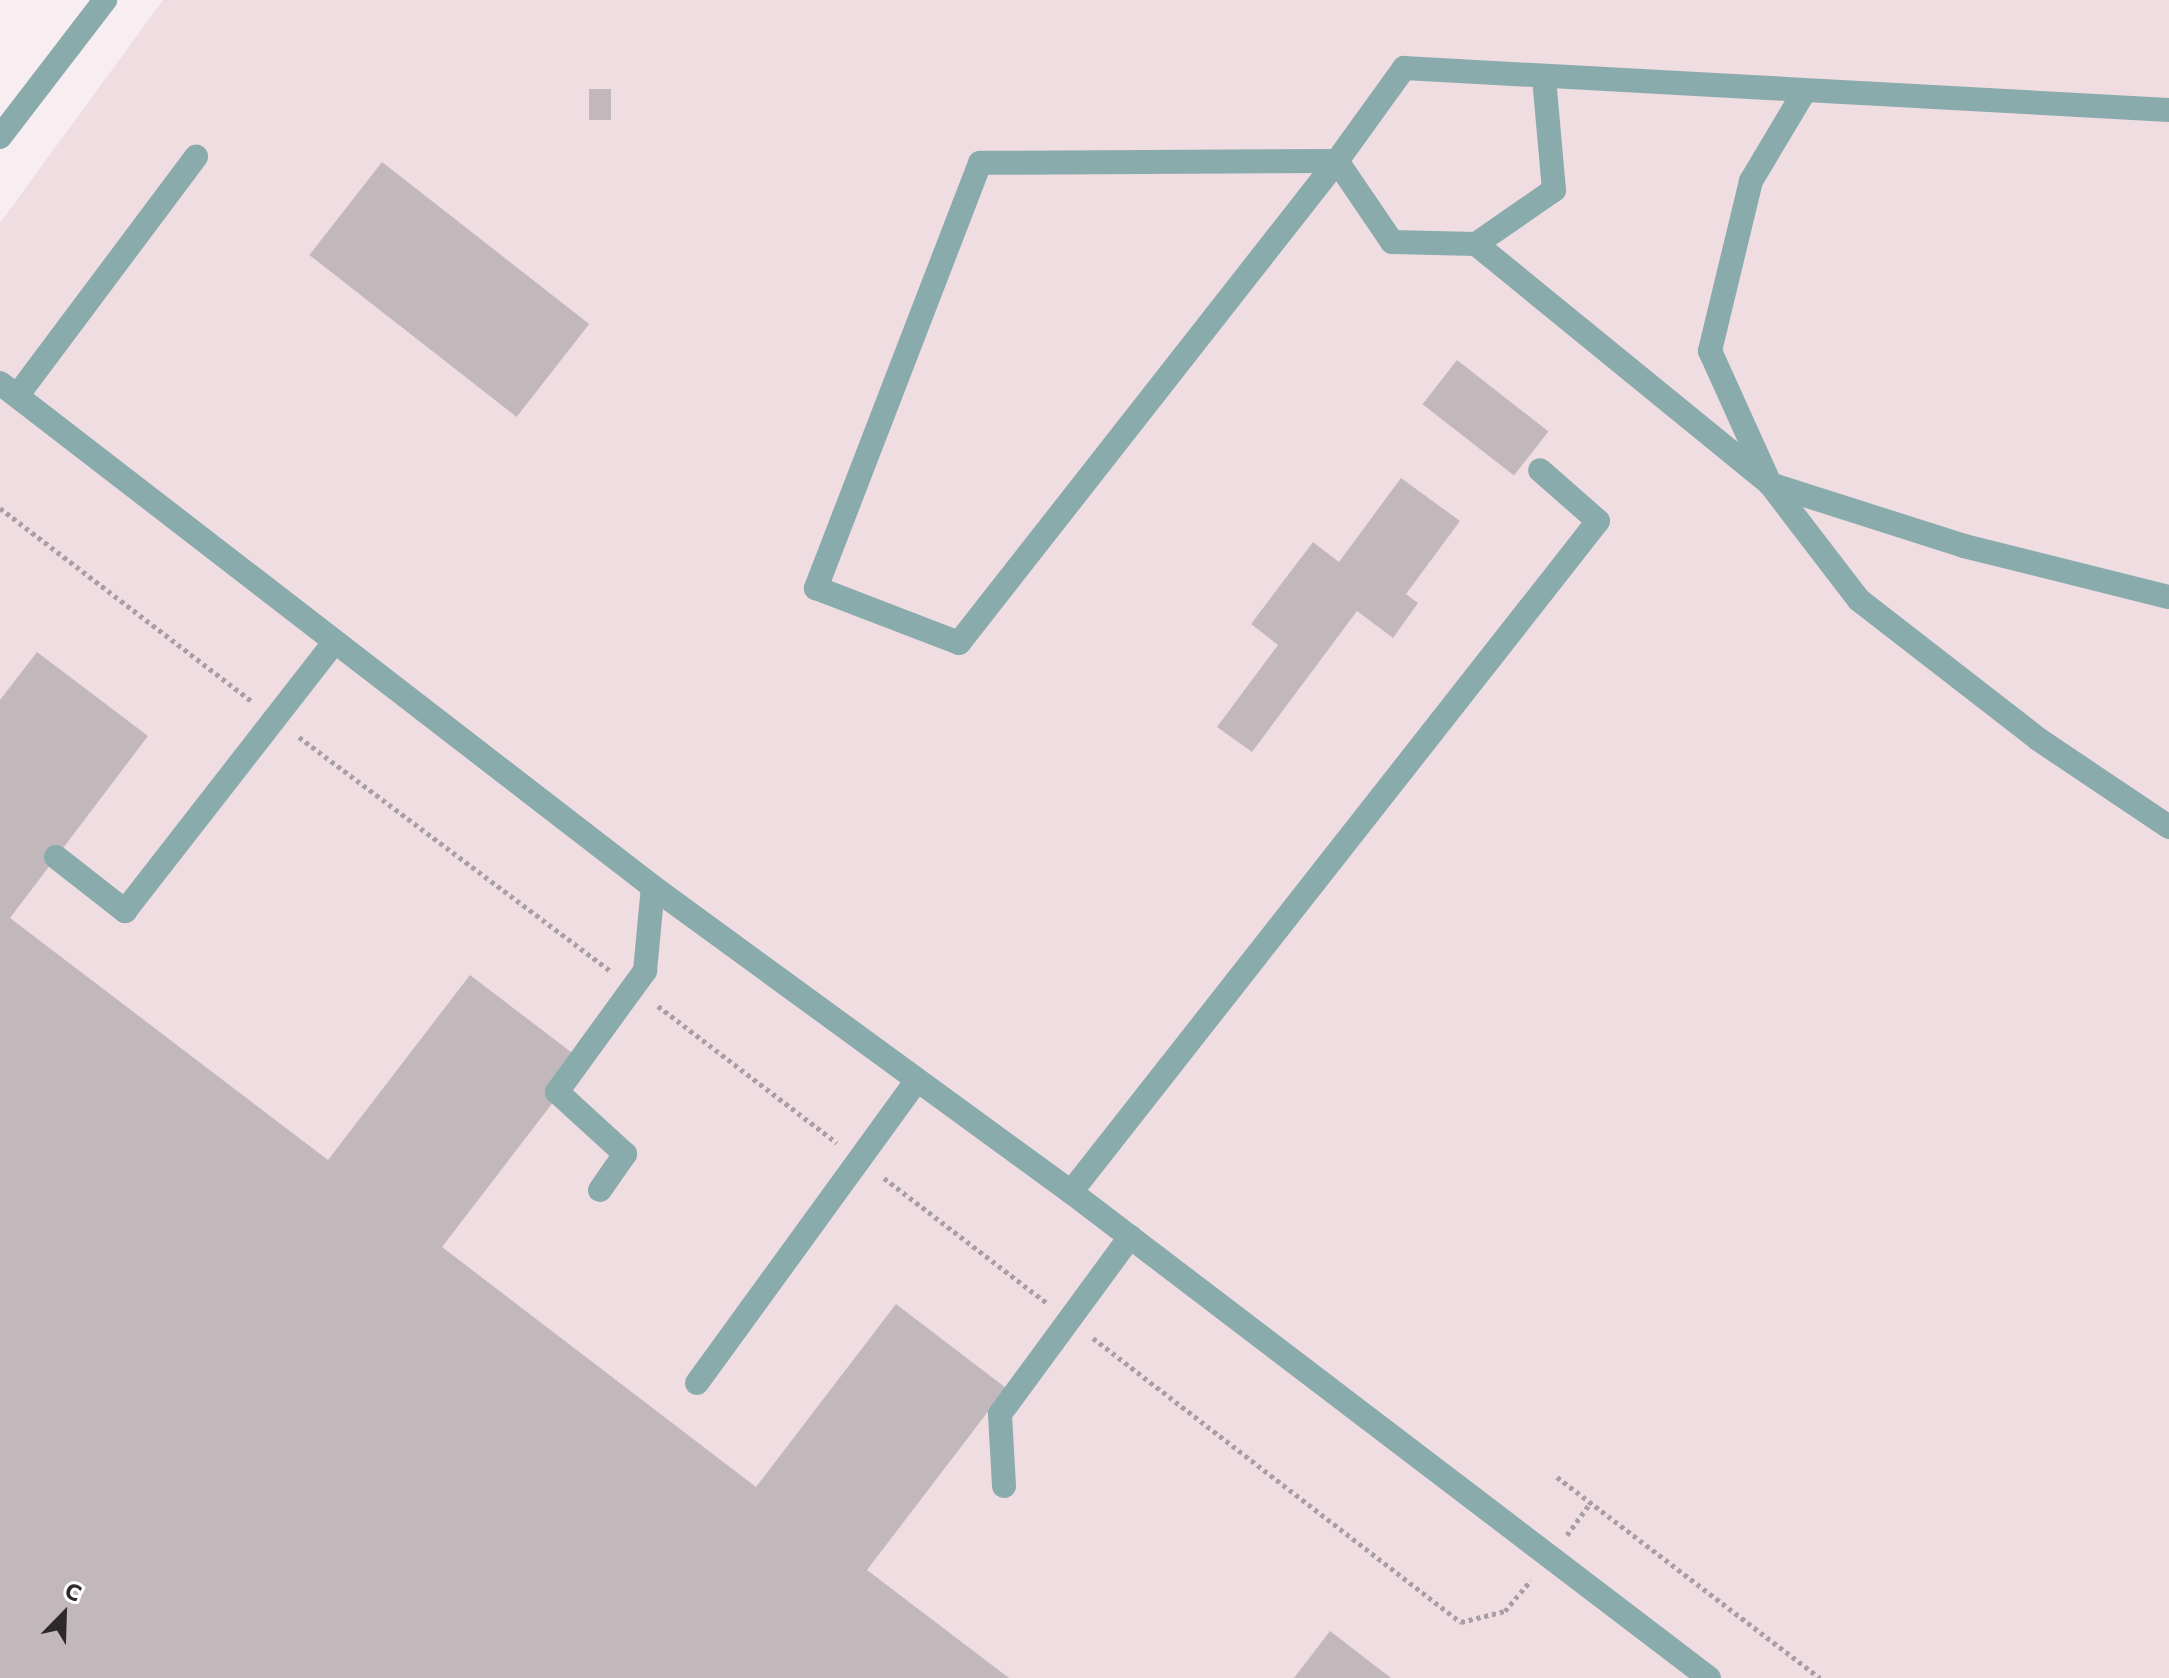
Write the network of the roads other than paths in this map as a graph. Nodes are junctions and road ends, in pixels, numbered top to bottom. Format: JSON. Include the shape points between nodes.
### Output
{"nodes":[{"id":1,"x":105,"y":0,"type":"edge"},
{"id":2,"x":1544,"y":77,"type":"junction"},
{"id":3,"x":1804,"y":92,"type":"junction"},
{"id":4,"x":2169,"y":110,"type":"edge"},
{"id":5,"x":0,"y":137,"type":"edge"},
{"id":6,"x":196,"y":157,"type":"dead end"},
{"id":7,"x":1337,"y":161,"type":"junction"},
{"id":8,"x":1476,"y":244,"type":"junction"},
{"id":9,"x":9,"y":390,"type":"edge"},
{"id":10,"x":1540,"y":470,"type":"dead end"},
{"id":11,"x":1770,"y":484,"type":"junction"},
{"id":12,"x":2169,"y":597,"type":"edge"},
{"id":13,"x":333,"y":644,"type":"junction"},
{"id":14,"x":2169,"y":827,"type":"edge"},
{"id":15,"x":56,"y":857,"type":"dead end"},
{"id":16,"x":653,"y":887,"type":"junction"},
{"id":17,"x":917,"y":1080,"type":"junction"},
{"id":18,"x":600,"y":1190,"type":"dead end"},
{"id":19,"x":1071,"y":1192,"type":"junction"},
{"id":20,"x":1130,"y":1237,"type":"junction"},
{"id":21,"x":697,"y":1383,"type":"dead end"},
{"id":22,"x":1004,"y":1486,"type":"dead end"},
{"id":23,"x":1709,"y":1678,"type":"edge"}],
"edges":[{"from":1,"to":5,"type":"lane"},
{"from":2,"to":3,"type":"lane"},
{"from":2,"to":7,"type":"lane","via":[[1404,68]]},
{"from":2,"to":8,"type":"lane","via":[[1554,190]]},
{"from":3,"to":4,"type":"lane"},
{"from":3,"to":11,"type":"lane","via":[[1751,181],[1710,351]]},
{"from":6,"to":9,"type":"lane"},
{"from":7,"to":7,"type":"lane","via":[[959,643],[816,588],[980,163]]},
{"from":7,"to":8,"type":"lane","via":[[1392,242]]},
{"from":8,"to":11,"type":"lane"},
{"from":9,"to":13,"type":"lane"},
{"from":10,"to":19,"type":"lane","via":[[1598,521]]},
{"from":11,"to":12,"type":"lane","via":[[1964,546]]},
{"from":11,"to":14,"type":"lane","via":[[1859,600],[2038,739]]},
{"from":13,"to":15,"type":"lane","via":[[125,911]]},
{"from":13,"to":16,"type":"lane"},
{"from":16,"to":17,"type":"lane"},
{"from":16,"to":18,"type":"lane","via":[[645,971],[557,1092],[625,1154]]},
{"from":17,"to":19,"type":"lane"},
{"from":17,"to":21,"type":"lane"},
{"from":19,"to":20,"type":"lane"},
{"from":20,"to":22,"type":"lane","via":[[1000,1414]]},
{"from":20,"to":23,"type":"lane","via":[[1553,1554]]}]}
